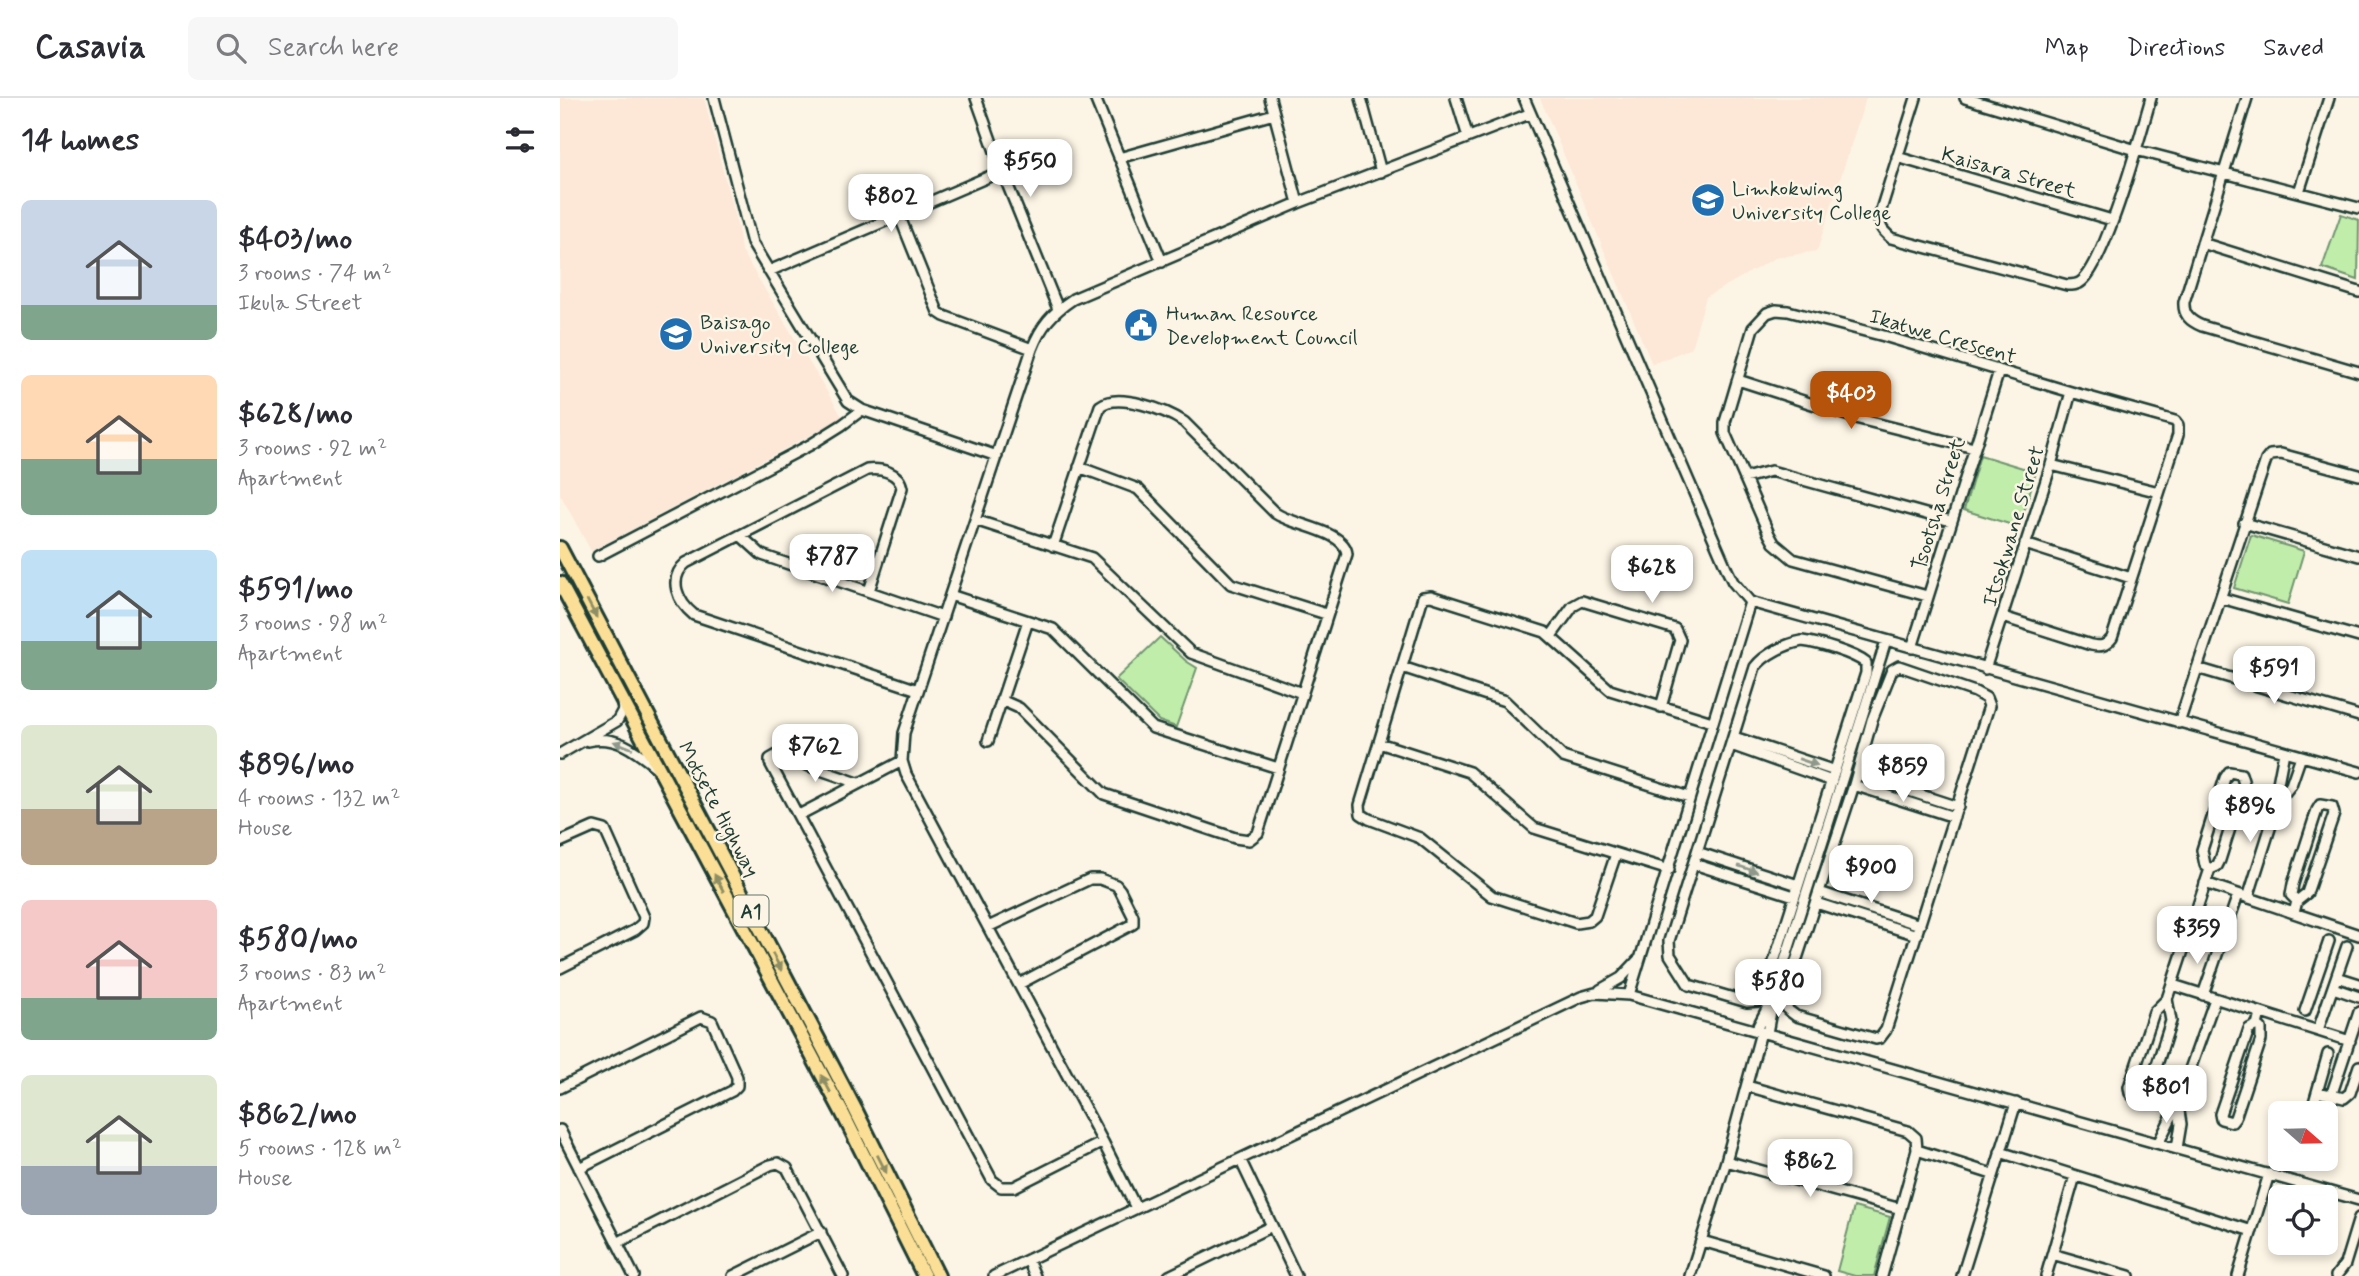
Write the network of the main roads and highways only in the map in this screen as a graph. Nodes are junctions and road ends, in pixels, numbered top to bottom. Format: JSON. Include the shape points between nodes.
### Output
{"nodes":[{"id":1,"x":560,"y":548,"type":"edge"},
{"id":2,"x":560,"y":583,"type":"edge"},
{"id":3,"x":935,"y":1270,"type":"edge"},
{"id":4,"x":924,"y":1276,"type":"edge"}],
"edges":[{"from":1,"to":3,"type":"highway","name":"Motsete Highway","number":"A1","one_way":true},
{"from":4,"to":2,"type":"highway","name":"Motsete Highway","number":"A1","one_way":true,"via":[[843,1114]]}]}
